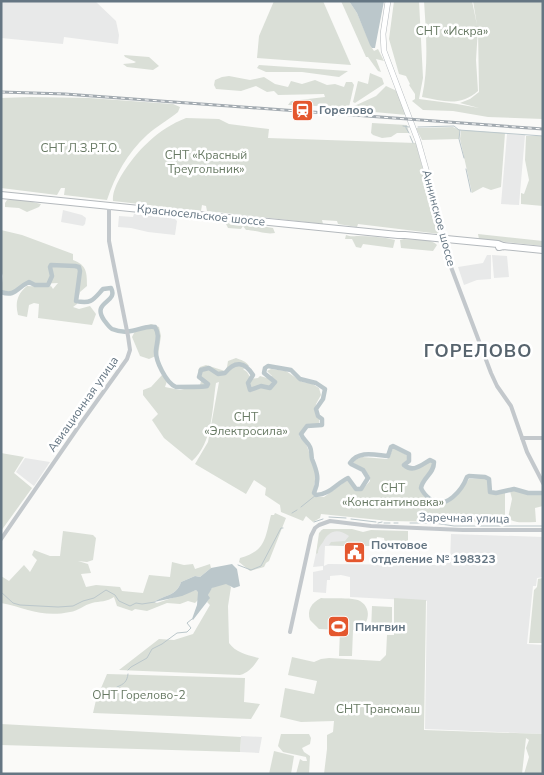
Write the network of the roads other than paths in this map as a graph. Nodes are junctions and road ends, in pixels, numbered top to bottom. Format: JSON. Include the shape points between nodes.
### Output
{"nodes":[{"id":1,"x":388,"y":1,"type":"edge"},
{"id":2,"x":1,"y":195,"type":"edge"},
{"id":3,"x":109,"y":206,"type":"junction"},
{"id":4,"x":443,"y":240,"type":"junction"},
{"id":5,"x":543,"y":250,"type":"edge"},
{"id":6,"x":522,"y":438,"type":"junction"},
{"id":7,"x":543,"y":438,"type":"edge"},
{"id":8,"x":543,"y":483,"type":"edge"},
{"id":9,"x":543,"y":530,"type":"edge"},
{"id":10,"x":1,"y":539,"type":"edge"},
{"id":11,"x":290,"y":632,"type":"dead end"}],
"edges":[{"from":1,"to":4,"type":"main road","name":"Аннинское шоссе","via":[[384,51],[418,141]]},
{"from":2,"to":3,"type":"highway","name":"Красносельское шоссе"},
{"from":3,"to":4,"type":"highway","name":"Красносельское шоссе"},
{"from":3,"to":10,"type":"street","name":"Авиационная улица","via":[[109,241],[130,350],[127,359]]},
{"from":4,"to":5,"type":"highway","name":"Красносельское шоссе"},
{"from":4,"to":6,"type":"street","name":"Аннинское шоссе","via":[[491,373],[512,406]]},
{"from":6,"to":7,"type":"street"},
{"from":6,"to":8,"type":"street","name":"Аннинское шоссе"},
{"from":9,"to":11,"type":"street","name":"Заречная улица","via":[[463,530],[322,523],[311,536]]}]}
